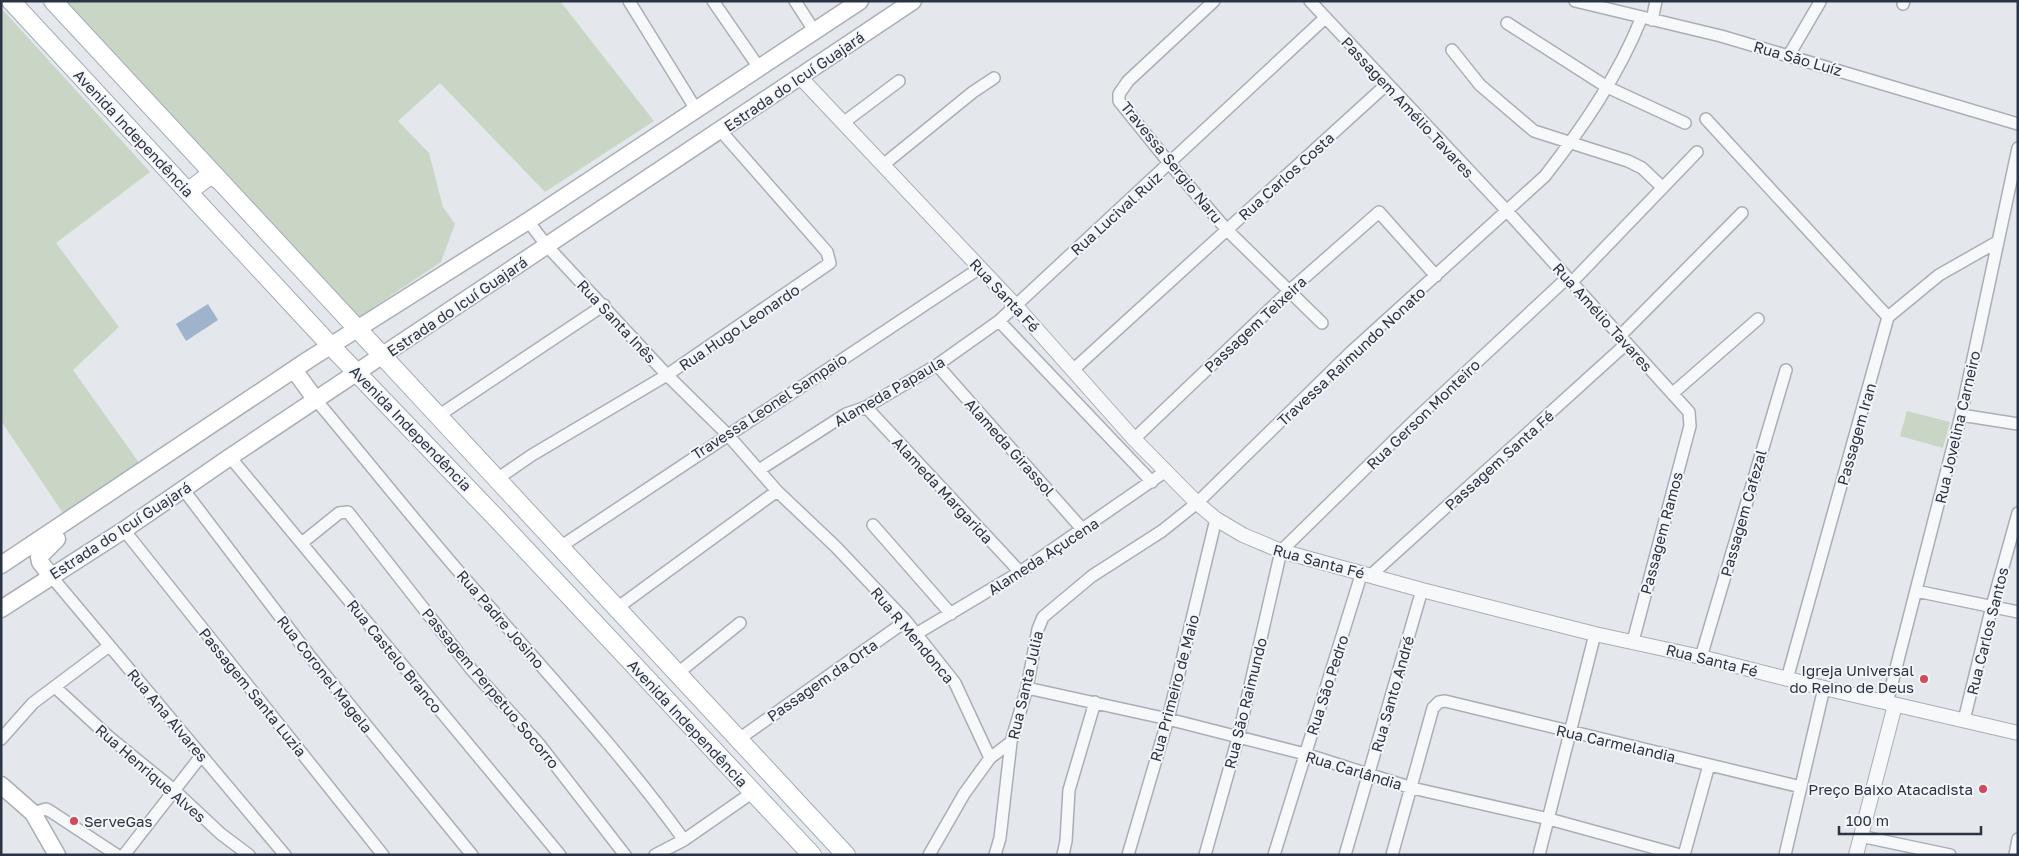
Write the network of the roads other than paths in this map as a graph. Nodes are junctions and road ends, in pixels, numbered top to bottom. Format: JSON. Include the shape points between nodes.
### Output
{"nodes":[{"id":1,"x":11,"y":1,"type":"edge"},
{"id":2,"x":53,"y":1,"type":"edge"},
{"id":3,"x":629,"y":1,"type":"edge"},
{"id":4,"x":713,"y":1,"type":"edge"},
{"id":5,"x":796,"y":1,"type":"edge"},
{"id":6,"x":860,"y":1,"type":"edge"},
{"id":7,"x":913,"y":1,"type":"edge"},
{"id":8,"x":1214,"y":1,"type":"edge"},
{"id":9,"x":1310,"y":1,"type":"edge"},
{"id":10,"x":1575,"y":1,"type":"edge"},
{"id":11,"x":1656,"y":1,"type":"edge"},
{"id":12,"x":1820,"y":2,"type":"edge"},
{"id":13,"x":1325,"y":18,"type":"junction"},
{"id":14,"x":1646,"y":19,"type":"junction"},
{"id":15,"x":1507,"y":23,"type":"dead end"},
{"id":16,"x":815,"y":32,"type":"junction"},
{"id":17,"x":1452,"y":50,"type":"dead end"},
{"id":18,"x":1789,"y":55,"type":"junction"},
{"id":19,"x":760,"y":69,"type":"junction"},
{"id":20,"x":800,"y":77,"type":"junction"},
{"id":21,"x":994,"y":78,"type":"dead end"},
{"id":22,"x":899,"y":82,"type":"dead end"},
{"id":23,"x":1387,"y":84,"type":"junction"},
{"id":24,"x":1608,"y":87,"type":"junction"},
{"id":25,"x":697,"y":111,"type":"junction"},
{"id":26,"x":1706,"y":119,"type":"dead end"},
{"id":27,"x":843,"y":123,"type":"junction"},
{"id":28,"x":1685,"y":123,"type":"dead end"},
{"id":29,"x":2018,"y":124,"type":"edge"},
{"id":30,"x":720,"y":130,"type":"junction"},
{"id":31,"x":1570,"y":144,"type":"junction"},
{"id":32,"x":2018,"y":148,"type":"edge"},
{"id":33,"x":1697,"y":152,"type":"dead end"},
{"id":34,"x":1170,"y":164,"type":"junction"},
{"id":35,"x":883,"y":166,"type":"junction"},
{"id":36,"x":220,"y":181,"type":"junction"},
{"id":37,"x":1662,"y":187,"type":"junction"},
{"id":38,"x":189,"y":191,"type":"junction"},
{"id":39,"x":1507,"y":211,"type":"junction"},
{"id":40,"x":1742,"y":213,"type":"dead end"},
{"id":41,"x":528,"y":221,"type":"junction"},
{"id":42,"x":1227,"y":230,"type":"junction"},
{"id":43,"x":1997,"y":242,"type":"junction"},
{"id":44,"x":547,"y":246,"type":"junction"},
{"id":45,"x":980,"y":268,"type":"junction"},
{"id":46,"x":1436,"y":276,"type":"junction"},
{"id":47,"x":1569,"y":280,"type":"junction"},
{"id":48,"x":1288,"y":292,"type":"junction"},
{"id":49,"x":604,"y":305,"type":"junction"},
{"id":50,"x":1015,"y":305,"type":"junction"},
{"id":51,"x":1888,"y":317,"type":"junction"},
{"id":52,"x":1758,"y":319,"type":"dead end"},
{"id":53,"x":999,"y":321,"type":"junction"},
{"id":54,"x":1322,"y":323,"type":"dead end"},
{"id":55,"x":357,"y":329,"type":"junction"},
{"id":56,"x":1623,"y":340,"type":"junction"},
{"id":57,"x":331,"y":346,"type":"junction"},
{"id":58,"x":382,"y":356,"type":"junction"},
{"id":59,"x":937,"y":365,"type":"junction"},
{"id":60,"x":294,"y":370,"type":"junction"},
{"id":61,"x":1074,"y":370,"type":"junction"},
{"id":62,"x":1786,"y":370,"type":"dead end"},
{"id":63,"x":357,"y":372,"type":"junction"},
{"id":64,"x":667,"y":375,"type":"junction"},
{"id":65,"x":1673,"y":393,"type":"junction"},
{"id":66,"x":316,"y":400,"type":"junction"},
{"id":67,"x":866,"y":407,"type":"junction"},
{"id":68,"x":1961,"y":415,"type":"junction"},
{"id":69,"x":438,"y":416,"type":"junction"},
{"id":70,"x":2018,"y":424,"type":"edge"},
{"id":71,"x":1690,"y":426,"type":"joint"},
{"id":72,"x":727,"y":434,"type":"junction"},
{"id":73,"x":1134,"y":438,"type":"junction"},
{"id":74,"x":230,"y":457,"type":"junction"},
{"id":75,"x":759,"y":470,"type":"junction"},
{"id":76,"x":1166,"y":471,"type":"junction"},
{"id":77,"x":497,"y":479,"type":"junction"},
{"id":78,"x":1152,"y":482,"type":"junction"},
{"id":79,"x":183,"y":489,"type":"junction"},
{"id":80,"x":777,"y":492,"type":"junction"},
{"id":81,"x":1197,"y":503,"type":"junction"},
{"id":82,"x":521,"y":504,"type":"junction"},
{"id":83,"x":2018,"y":513,"type":"edge"},
{"id":84,"x":1216,"y":519,"type":"junction"},
{"id":85,"x":499,"y":520,"type":"junction"},
{"id":86,"x":873,"y":525,"type":"dead end"},
{"id":87,"x":55,"y":530,"type":"junction"},
{"id":88,"x":124,"y":530,"type":"junction"},
{"id":89,"x":1084,"y":530,"type":"junction"},
{"id":90,"x":302,"y":542,"type":"junction"},
{"id":91,"x":560,"y":547,"type":"junction"},
{"id":92,"x":836,"y":548,"type":"joint"},
{"id":93,"x":1281,"y":551,"type":"junction"},
{"id":94,"x":1,"y":565,"type":"edge"},
{"id":95,"x":1020,"y":572,"type":"junction"},
{"id":96,"x":1367,"y":574,"type":"junction"},
{"id":97,"x":51,"y":576,"type":"junction"},
{"id":98,"x":1422,"y":590,"type":"junction"},
{"id":99,"x":1916,"y":591,"type":"junction"},
{"id":100,"x":1992,"y":606,"type":"junction"},
{"id":101,"x":617,"y":608,"type":"junction"},
{"id":102,"x":1,"y":609,"type":"edge"},
{"id":103,"x":2018,"y":612,"type":"edge"},
{"id":104,"x":951,"y":614,"type":"junction"},
{"id":105,"x":906,"y":621,"type":"junction"},
{"id":106,"x":740,"y":623,"type":"dead end"},
{"id":107,"x":916,"y":634,"type":"junction"},
{"id":108,"x":1595,"y":634,"type":"junction"},
{"id":109,"x":1633,"y":642,"type":"junction"},
{"id":110,"x":109,"y":646,"type":"junction"},
{"id":111,"x":1701,"y":657,"type":"junction"},
{"id":112,"x":678,"y":673,"type":"junction"},
{"id":113,"x":1787,"y":679,"type":"junction"},
{"id":114,"x":56,"y":688,"type":"junction"},
{"id":115,"x":1027,"y":688,"type":"junction"},
{"id":116,"x":1824,"y":688,"type":"junction"},
{"id":117,"x":1095,"y":702,"type":"junction"},
{"id":118,"x":1891,"y":704,"type":"junction"},
{"id":119,"x":1168,"y":718,"type":"junction"},
{"id":120,"x":1964,"y":720,"type":"junction"},
{"id":121,"x":1570,"y":733,"type":"junction"},
{"id":122,"x":2018,"y":733,"type":"edge"},
{"id":123,"x":1238,"y":738,"type":"junction"},
{"id":124,"x":1,"y":739,"type":"edge"},
{"id":125,"x":739,"y":739,"type":"junction"},
{"id":126,"x":1011,"y":742,"type":"junction"},
{"id":127,"x":1305,"y":754,"type":"junction"},
{"id":128,"x":202,"y":756,"type":"junction"},
{"id":129,"x":990,"y":758,"type":"junction"},
{"id":130,"x":1709,"y":765,"type":"junction"},
{"id":131,"x":1369,"y":774,"type":"junction"},
{"id":132,"x":1,"y":785,"type":"edge"},
{"id":133,"x":1802,"y":787,"type":"junction"},
{"id":134,"x":1412,"y":788,"type":"junction"},
{"id":135,"x":174,"y":790,"type":"junction"},
{"id":136,"x":753,"y":792,"type":"junction"},
{"id":137,"x":33,"y":813,"type":"junction"},
{"id":138,"x":1549,"y":819,"type":"junction"},
{"id":139,"x":1860,"y":836,"type":"junction"},
{"id":140,"x":2018,"y":839,"type":"edge"},
{"id":141,"x":684,"y":840,"type":"junction"},
{"id":142,"x":673,"y":846,"type":"junction"},
{"id":143,"x":57,"y":855,"type":"edge"},
{"id":144,"x":117,"y":855,"type":"edge"},
{"id":145,"x":124,"y":855,"type":"edge"},
{"id":146,"x":249,"y":855,"type":"edge"},
{"id":147,"x":284,"y":855,"type":"edge"},
{"id":148,"x":383,"y":855,"type":"edge"},
{"id":149,"x":472,"y":855,"type":"edge"},
{"id":150,"x":560,"y":855,"type":"edge"},
{"id":151,"x":625,"y":855,"type":"edge"},
{"id":152,"x":655,"y":855,"type":"edge"},
{"id":153,"x":681,"y":855,"type":"edge"},
{"id":154,"x":812,"y":855,"type":"edge"},
{"id":155,"x":846,"y":855,"type":"edge"},
{"id":156,"x":929,"y":855,"type":"edge"},
{"id":157,"x":995,"y":855,"type":"edge"},
{"id":158,"x":1063,"y":855,"type":"edge"},
{"id":159,"x":1128,"y":855,"type":"edge"},
{"id":160,"x":1205,"y":855,"type":"edge"},
{"id":161,"x":1274,"y":855,"type":"edge"},
{"id":162,"x":1345,"y":855,"type":"edge"},
{"id":163,"x":1392,"y":855,"type":"edge"},
{"id":164,"x":1539,"y":855,"type":"edge"},
{"id":165,"x":1680,"y":855,"type":"edge"},
{"id":166,"x":1684,"y":855,"type":"edge"},
{"id":167,"x":1785,"y":855,"type":"edge"},
{"id":168,"x":1856,"y":855,"type":"edge"},
{"id":169,"x":1950,"y":855,"type":"edge"},
{"id":170,"x":2014,"y":855,"type":"edge"}],
"edges":[{"from":1,"to":38,"type":"main road","name":"Avenida Independência"},
{"from":2,"to":36,"type":"main road","name":"Avenida Independência"},
{"from":3,"to":25,"type":"street"},
{"from":4,"to":19,"type":"street"},
{"from":5,"to":16,"type":"street"},
{"from":6,"to":16,"type":"main road","name":"Estrada do Icuí Guajará"},
{"from":7,"to":20,"type":"main road","name":"Estrada do Icuí Guajará"},
{"from":8,"to":34,"type":"street","name":"Travessa Sergio Naru","via":[[1128,81],[1119,94],[1119,101],[1126,112]]},
{"from":9,"to":13,"type":"street","name":"Passagem Amélio Tavares"},
{"from":10,"to":14,"type":"street","name":"Rua São Luíz"},
{"from":11,"to":14,"type":"street","name":"Travessa Raimundo Nonato"},
{"from":12,"to":18,"type":"street"},
{"from":13,"to":23,"type":"street","name":"Passagem Amélio Tavares"},
{"from":13,"to":34,"type":"street","name":"Rua Lucival Ruiz"},
{"from":14,"to":18,"type":"street","name":"Rua São Luíz"},
{"from":14,"to":24,"type":"street","name":"Travessa Raimundo Nonato"},
{"from":15,"to":24,"type":"street"},
{"from":16,"to":19,"type":"main road","name":"Estrada do Icuí Guajará"},
{"from":17,"to":31,"type":"street","via":[[1480,85],[1534,131]]},
{"from":18,"to":29,"type":"street","name":"Rua São Luíz"},
{"from":19,"to":25,"type":"main road","name":"Estrada do Icuí Guajará"},
{"from":20,"to":27,"type":"street","name":"Rua Santa Fé"},
{"from":20,"to":30,"type":"main road","name":"Estrada do Icuí Guajará"},
{"from":21,"to":35,"type":"street"},
{"from":22,"to":27,"type":"street"},
{"from":23,"to":39,"type":"street","name":"Passagem Amélio Tavares"},
{"from":23,"to":42,"type":"street","name":"Rua Carlos Costa"},
{"from":24,"to":28,"type":"street"},
{"from":24,"to":31,"type":"street","name":"Travessa Raimundo Nonato"},
{"from":25,"to":41,"type":"main road","name":"Estrada do Icuí Guajará"},
{"from":26,"to":51,"type":"street"},
{"from":27,"to":35,"type":"street","name":"Rua Santa Fé"},
{"from":30,"to":44,"type":"main road","name":"Estrada do Icuí Guajará"},
{"from":30,"to":64,"type":"street","name":"Rua Hugo Leonardo","via":[[827,252],[830,263]]},
{"from":31,"to":37,"type":"street","via":[[1628,161],[1642,168]]},
{"from":31,"to":39,"type":"street","name":"Travessa Raimundo Nonato","via":[[1545,176]]},
{"from":32,"to":43,"type":"street","name":"Rua Jovelina Carneiro"},
{"from":33,"to":37,"type":"street","name":"Rua Gerson Monteiro"},
{"from":34,"to":42,"type":"street","name":"Travessa Sergio Naru"},
{"from":34,"to":50,"type":"street","name":"Rua Lucival Ruiz"},
{"from":35,"to":45,"type":"street","name":"Rua Santa Fé"},
{"from":36,"to":38,"type":"main road","via":[[213,176],[206,178]]},
{"from":36,"to":55,"type":"main road","name":"Avenida Independência"},
{"from":37,"to":47,"type":"street","name":"Rua Gerson Monteiro"},
{"from":38,"to":57,"type":"main road","name":"Avenida Independência"},
{"from":39,"to":46,"type":"street","name":"Travessa Raimundo Nonato"},
{"from":39,"to":47,"type":"street","name":"Rua Amélio Tavares"},
{"from":40,"to":56,"type":"street","name":"Passagem Santa Fé"},
{"from":41,"to":44,"type":"street","name":"Rua Santa Inês"},
{"from":41,"to":55,"type":"main road","name":"Estrada do Icuí Guajará"},
{"from":42,"to":48,"type":"street","name":"Travessa Sergio Naru"},
{"from":42,"to":61,"type":"street","name":"Rua Carlos Costa"},
{"from":43,"to":51,"type":"street","via":[[1939,275]]},
{"from":43,"to":68,"type":"street","name":"Rua Jovelina Carneiro"},
{"from":44,"to":49,"type":"street","name":"Rua Santa Inês"},
{"from":44,"to":58,"type":"main road","name":"Estrada do Icuí Guajará"},
{"from":45,"to":50,"type":"street","name":"Rua Santa Fé"},
{"from":45,"to":72,"type":"street","name":"Travessa Leonel Sampaio"},
{"from":46,"to":48,"type":"street","name":"Passagem Teixeira","via":[[1379,212]]},
{"from":46,"to":81,"type":"street","name":"Travessa Raimundo Nonato","via":[[1350,353]]},
{"from":47,"to":56,"type":"street","name":"Rua Amélio Tavares"},
{"from":47,"to":93,"type":"street","name":"Rua Gerson Monteiro","via":[[1418,417]]},
{"from":48,"to":54,"type":"street","name":"Travessa Sergio Naru"},
{"from":48,"to":73,"type":"street","name":"Passagem Teixeira"},
{"from":49,"to":64,"type":"street","name":"Rua Santa Inês"},
{"from":49,"to":69,"type":"street"},
{"from":50,"to":53,"type":"street","name":"Alameda Papaula"},
{"from":50,"to":61,"type":"street","name":"Rua Santa Fé"},
{"from":51,"to":113,"type":"street","name":"Passagem Iran"},
{"from":52,"to":65,"type":"street"},
{"from":53,"to":59,"type":"street","name":"Alameda Papaula"},
{"from":53,"to":78,"type":"street"},
{"from":55,"to":57,"type":"main road","name":"Estrada do Icuí Guajará"},
{"from":55,"to":58,"type":"main road","name":"Avenida Independência"},
{"from":56,"to":65,"type":"street","name":"Rua Amélio Tavares"},
{"from":56,"to":96,"type":"street","name":"Passagem Santa Fé"},
{"from":57,"to":60,"type":"main road","name":"Estrada do Icuí Guajará"},
{"from":57,"to":63,"type":"main road","name":"Avenida Independência"},
{"from":58,"to":63,"type":"main road","name":"Estrada do Icuí Guajará"},
{"from":58,"to":69,"type":"main road","name":"Avenida Independência"},
{"from":59,"to":67,"type":"street","name":"Alameda Papaula"},
{"from":59,"to":89,"type":"street","name":"Alameda Girassol"},
{"from":60,"to":66,"type":"main road"},
{"from":60,"to":87,"type":"main road","name":"Estrada do Icuí Guajará"},
{"from":61,"to":73,"type":"street","name":"Rua Santa Fé"},
{"from":62,"to":111,"type":"street","name":"Passagem Cafezal"},
{"from":63,"to":66,"type":"main road","name":"Estrada do Icuí Guajará"},
{"from":63,"to":85,"type":"main road","name":"Avenida Independência"},
{"from":64,"to":72,"type":"street","name":"Rua Santa Inês"},
{"from":64,"to":77,"type":"street","name":"Rua Hugo Leonardo","via":[[532,454]]},
{"from":65,"to":71,"type":"street","name":"Rua Amélio Tavares","via":[[1689,412]]},
{"from":66,"to":74,"type":"main road","name":"Estrada do Icuí Guajará"},
{"from":66,"to":141,"type":"street","name":"Rua Padre Josino","via":[[480,596],[570,697]]},
{"from":67,"to":75,"type":"street","name":"Alameda Papaula","via":[[846,414]]},
{"from":67,"to":95,"type":"street","name":"Alameda Margarida"},
{"from":68,"to":70,"type":"street"},
{"from":68,"to":99,"type":"street","name":"Rua Jovelina Carneiro"},
{"from":69,"to":77,"type":"main road","name":"Avenida Independência"},
{"from":71,"to":109,"type":"street","name":"Passagem Ramos"},
{"from":72,"to":75,"type":"street","name":"Rua Santa Inês"},
{"from":72,"to":91,"type":"street","name":"Travessa Leonel Sampaio"},
{"from":73,"to":76,"type":"street","name":"Rua Santa Fé"},
{"from":74,"to":79,"type":"main road","name":"Estrada do Icuí Guajará"},
{"from":74,"to":90,"type":"street","name":"Rua Castelo Branco"},
{"from":75,"to":80,"type":"street","name":"Rua Santa Inês"},
{"from":76,"to":78,"type":"street","name":"Alameda Açucena"},
{"from":76,"to":81,"type":"street","name":"Rua Santa Fé"},
{"from":77,"to":82,"type":"main road","name":"Avenida Independência"},
{"from":78,"to":89,"type":"street","name":"Alameda Açucena"},
{"from":79,"to":88,"type":"main road","name":"Estrada do Icuí Guajará"},
{"from":79,"to":149,"type":"street","name":"Rua Coronel Magela","via":[[313,660]]},
{"from":80,"to":92,"type":"street","name":"Rua Santa Inês"},
{"from":80,"to":101,"type":"street"},
{"from":81,"to":84,"type":"street","name":"Rua Santa Fé"},
{"from":81,"to":115,"type":"street","name":"Rua Santa Julia","via":[[1162,531],[1092,576],[1043,618]]},
{"from":82,"to":85,"type":"main road"},
{"from":82,"to":91,"type":"main road","name":"Avenida Independência"},
{"from":83,"to":100,"type":"street","name":"Rua Carlos Santos"},
{"from":84,"to":93,"type":"street","name":"Rua Santa Fé","via":[[1259,544]]},
{"from":84,"to":119,"type":"street","name":"Rua Primeiro de Maio"},
{"from":85,"to":136,"type":"main road","name":"Avenida Independência"},
{"from":86,"to":104,"type":"street"},
{"from":87,"to":94,"type":"main road","name":"Estrada do Icuí Guajará"},
{"from":87,"to":97,"type":"main road","via":[[58,541],[42,551],[39,557]]},
{"from":88,"to":97,"type":"main road","name":"Estrada do Icuí Guajará"},
{"from":88,"to":148,"type":"street","name":"Passagem Santa Luzia"},
{"from":89,"to":95,"type":"street","name":"Alameda Açucena"},
{"from":90,"to":150,"type":"street","name":"Rua Castelo Branco"},
{"from":90,"to":151,"type":"street","name":"Passagem Perpetuo Socorro","via":[[339,513],[348,512],[471,669],[539,744]]},
{"from":91,"to":101,"type":"main road","name":"Avenida Independência"},
{"from":92,"to":105,"type":"street","name":"Rua R Mendonca"},
{"from":93,"to":96,"type":"street","name":"Rua Santa Fé"},
{"from":93,"to":123,"type":"street","name":"Rua São Raimundo"},
{"from":95,"to":104,"type":"street","name":"Alameda Açucena"},
{"from":96,"to":98,"type":"street","name":"Rua Santa Fé"},
{"from":96,"to":127,"type":"street","name":"Rua São Pedro"},
{"from":97,"to":102,"type":"main road","name":"Estrada do Icuí Guajará"},
{"from":97,"to":110,"type":"street","name":"Rua Ana Alvares"},
{"from":98,"to":108,"type":"street","name":"Rua Santa Fé"},
{"from":98,"to":131,"type":"street","name":"Rua Santo André"},
{"from":99,"to":100,"type":"street"},
{"from":99,"to":118,"type":"street","name":"Rua Jovelina Carneiro"},
{"from":100,"to":103,"type":"street"},
{"from":100,"to":120,"type":"street","name":"Rua Carlos Santos"},
{"from":101,"to":112,"type":"main road","name":"Avenida Independência"},
{"from":104,"to":107,"type":"street","name":"Alameda Açucena"},
{"from":105,"to":107,"type":"street","name":"Rua R Mendonca"},
{"from":105,"to":125,"type":"street","name":"Passagem da Orta"},
{"from":106,"to":112,"type":"street"},
{"from":107,"to":129,"type":"street","name":"Rua R Mendonca","via":[[955,684]]},
{"from":108,"to":109,"type":"street","name":"Rua Santa Fé"},
{"from":108,"to":121,"type":"street"},
{"from":109,"to":111,"type":"street","name":"Rua Santa Fé"},
{"from":110,"to":114,"type":"street"},
{"from":110,"to":128,"type":"street","name":"Rua Ana Alvares"},
{"from":111,"to":113,"type":"street","name":"Rua Santa Fé"},
{"from":112,"to":125,"type":"main road","name":"Avenida Independência"},
{"from":113,"to":116,"type":"street","name":"Rua Santa Fé"},
{"from":114,"to":124,"type":"street","via":[[33,703]]},
{"from":114,"to":135,"type":"street","name":"Rua Henrique Alves","via":[[108,737]]},
{"from":115,"to":117,"type":"street","name":"Rua Carlândia"},
{"from":115,"to":126,"type":"street","name":"Rua Santa Julia"},
{"from":116,"to":118,"type":"street","name":"Rua Santa Fé"},
{"from":116,"to":133,"type":"street"},
{"from":117,"to":119,"type":"street","name":"Rua Carlândia"},
{"from":117,"to":158,"type":"street","via":[[1069,790]]},
{"from":118,"to":120,"type":"street","name":"Rua Santa Fé"},
{"from":118,"to":139,"type":"street","name":"Rua Jovelina Carneiro"},
{"from":119,"to":123,"type":"street","name":"Rua Carlândia"},
{"from":119,"to":159,"type":"street","name":"Rua Primeiro de Maio"},
{"from":120,"to":122,"type":"street","name":"Rua Santa Fé"},
{"from":121,"to":130,"type":"street","name":"Rua Carmelandia"},
{"from":121,"to":134,"type":"street","name":"Rua Carmelandia","via":[[1445,701],[1438,702]]},
{"from":121,"to":138,"type":"street"},
{"from":123,"to":127,"type":"street","name":"Rua Carlândia"},
{"from":123,"to":160,"type":"street","name":"Rua São Raimundo"},
{"from":125,"to":155,"type":"main road","name":"Avenida Independência"},
{"from":126,"to":129,"type":"street"},
{"from":126,"to":157,"type":"street","name":"Rua Santa Julia","via":[[1000,838]]},
{"from":127,"to":131,"type":"street","name":"Rua Carlândia"},
{"from":127,"to":161,"type":"street","name":"Rua São Pedro"},
{"from":128,"to":135,"type":"street"},
{"from":128,"to":147,"type":"street","name":"Rua Ana Alvares"},
{"from":129,"to":156,"type":"street","via":[[964,794]]},
{"from":130,"to":133,"type":"street","name":"Rua Carmelandia"},
{"from":130,"to":166,"type":"street"},
{"from":131,"to":134,"type":"street","name":"Rua Carlândia"},
{"from":131,"to":162,"type":"street","name":"Rua Santo André"},
{"from":132,"to":137,"type":"main road"},
{"from":133,"to":167,"type":"street"},
{"from":134,"to":138,"type":"street","name":"Rua Carlândia"},
{"from":134,"to":163,"type":"street"},
{"from":135,"to":145,"type":"street"},
{"from":135,"to":146,"type":"street","name":"Rua Henrique Alves"},
{"from":136,"to":141,"type":"street"},
{"from":136,"to":154,"type":"main road","name":"Avenida Independência"},
{"from":137,"to":143,"type":"main road"},
{"from":137,"to":144,"type":"street","via":[[46,809]]},
{"from":138,"to":164,"type":"street"},
{"from":138,"to":165,"type":"street","name":"Rua Carlândia"},
{"from":139,"to":168,"type":"street","name":"Rua Jovelina Carneiro"},
{"from":139,"to":169,"type":"street"},
{"from":140,"to":170,"type":"street"},
{"from":141,"to":142,"type":"street"},
{"from":142,"to":152,"type":"street"},
{"from":142,"to":153,"type":"street"}]}
